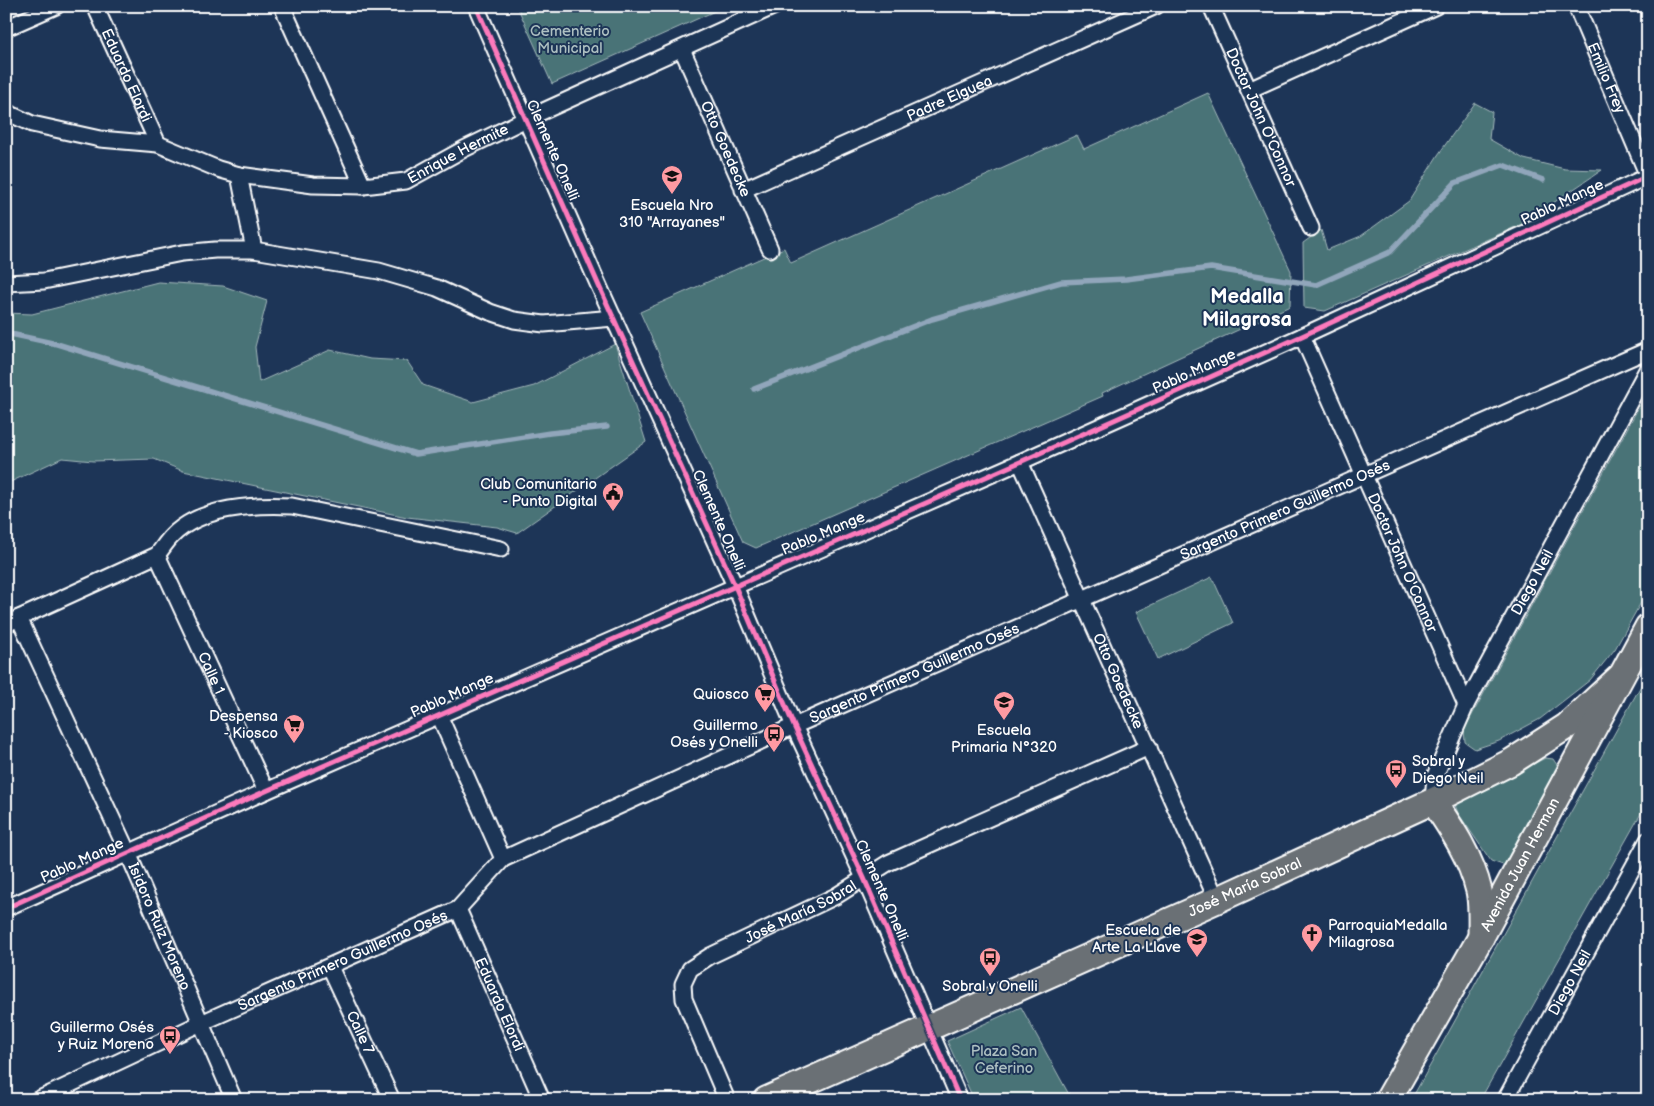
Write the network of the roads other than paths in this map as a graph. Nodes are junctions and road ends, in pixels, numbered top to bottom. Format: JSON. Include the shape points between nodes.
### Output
{"nodes":[{"id":1,"x":56,"y":6,"type":"edge"},
{"id":2,"x":94,"y":6,"type":"edge"},
{"id":3,"x":282,"y":6,"type":"edge"},
{"id":4,"x":476,"y":6,"type":"edge"},
{"id":5,"x":775,"y":6,"type":"edge"},
{"id":6,"x":1156,"y":6,"type":"edge"},
{"id":7,"x":1211,"y":6,"type":"edge"},
{"id":8,"x":1436,"y":6,"type":"edge"},
{"id":9,"x":1576,"y":6,"type":"edge"},
{"id":10,"x":6,"y":28,"type":"edge"},
{"id":11,"x":682,"y":49,"type":"junction"},
{"id":12,"x":1249,"y":90,"type":"junction"},
{"id":13,"x":6,"y":112,"type":"edge"},
{"id":14,"x":526,"y":119,"type":"junction"},
{"id":15,"x":158,"y":144,"type":"junction"},
{"id":16,"x":239,"y":175,"type":"junction"},
{"id":17,"x":1648,"y":176,"type":"edge"},
{"id":18,"x":363,"y":186,"type":"junction"},
{"id":19,"x":743,"y":190,"type":"junction"},
{"id":20,"x":1311,"y":228,"type":"dead end"},
{"id":21,"x":770,"y":249,"type":"dead end"},
{"id":22,"x":254,"y":250,"type":"junction"},
{"id":23,"x":6,"y":283,"type":"edge"},
{"id":24,"x":614,"y":318,"type":"junction"},
{"id":25,"x":1302,"y":336,"type":"junction"},
{"id":26,"x":1648,"y":350,"type":"edge"},
{"id":27,"x":1648,"y":368,"type":"edge"},
{"id":28,"x":1020,"y":462,"type":"junction"},
{"id":29,"x":1364,"y":474,"type":"junction"},
{"id":30,"x":501,"y":549,"type":"dead end"},
{"id":31,"x":157,"y":555,"type":"junction"},
{"id":32,"x":735,"y":586,"type":"junction"},
{"id":33,"x":1082,"y":598,"type":"junction"},
{"id":34,"x":13,"y":621,"type":"edge"},
{"id":35,"x":1648,"y":627,"type":"edge"},
{"id":36,"x":1620,"y":677,"type":"junction"},
{"id":37,"x":1466,"y":705,"type":"junction"},
{"id":38,"x":439,"y":715,"type":"junction"},
{"id":39,"x":794,"y":726,"type":"junction"},
{"id":40,"x":1148,"y":747,"type":"junction"},
{"id":41,"x":266,"y":791,"type":"junction"},
{"id":42,"x":1433,"y":801,"type":"junction"},
{"id":43,"x":1648,"y":840,"type":"edge"},
{"id":44,"x":128,"y":853,"type":"junction"},
{"id":45,"x":502,"y":859,"type":"junction"},
{"id":46,"x":864,"y":878,"type":"junction"},
{"id":47,"x":1217,"y":900,"type":"junction"},
{"id":48,"x":6,"y":908,"type":"edge"},
{"id":49,"x":458,"y":909,"type":"junction"},
{"id":50,"x":1482,"y":937,"type":"junction"},
{"id":51,"x":330,"y":966,"type":"junction"},
{"id":52,"x":201,"y":1024,"type":"junction"},
{"id":53,"x":928,"y":1028,"type":"junction"},
{"id":54,"x":37,"y":1100,"type":"edge"},
{"id":55,"x":234,"y":1100,"type":"edge"},
{"id":56,"x":392,"y":1100,"type":"edge"},
{"id":57,"x":542,"y":1100,"type":"edge"},
{"id":58,"x":727,"y":1100,"type":"edge"},
{"id":59,"x":766,"y":1100,"type":"edge"},
{"id":60,"x":960,"y":1100,"type":"edge"},
{"id":61,"x":1388,"y":1100,"type":"edge"},
{"id":62,"x":1505,"y":1100,"type":"edge"}],
"edges":[{"from":1,"to":10,"type":"street"},
{"from":2,"to":15,"type":"street","name":"Eduardo Elordi"},
{"from":3,"to":18,"type":"street"},
{"from":4,"to":14,"type":"street","name":"Clemente Onelli"},
{"from":5,"to":11,"type":"street","name":"Enrique Hermite"},
{"from":6,"to":19,"type":"street","name":"Padre Elguea"},
{"from":7,"to":12,"type":"street","name":"Doctor John O'Connor"},
{"from":8,"to":12,"type":"street"},
{"from":9,"to":17,"type":"street","name":"Emilio Frey"},
{"from":11,"to":14,"type":"street","name":"Enrique Hermite"},
{"from":11,"to":19,"type":"street","name":"Otto Goedecke"},
{"from":12,"to":20,"type":"street","name":"Doctor John O'Connor"},
{"from":13,"to":15,"type":"street","name":"Enrique Hermite","via":[[32,124],[100,139]]},
{"from":14,"to":18,"type":"street","name":"Enrique Hermite","via":[[406,180]]},
{"from":14,"to":24,"type":"street","name":"Clemente Onelli"},
{"from":15,"to":16,"type":"street","name":"Enrique Hermite"},
{"from":16,"to":18,"type":"street","name":"Enrique Hermite","via":[[313,185]]},
{"from":16,"to":22,"type":"street"},
{"from":17,"to":25,"type":"street","name":"Pablo Mange"},
{"from":19,"to":21,"type":"street","name":"Otto Goedecke"},
{"from":22,"to":23,"type":"street","via":[[182,253],[44,281]]},
{"from":22,"to":24,"type":"street","via":[[379,271],[437,288],[514,320],[544,324]]},
{"from":24,"to":32,"type":"street","name":"Clemente Onelli"},
{"from":25,"to":28,"type":"street","name":"Pablo Mange"},
{"from":25,"to":29,"type":"street","name":"Doctor John O'Connor"},
{"from":26,"to":29,"type":"street","name":"Sargento Primero Guillermo Osés"},
{"from":27,"to":37,"type":"street","name":"Diego Neil"},
{"from":28,"to":32,"type":"street","name":"Pablo Mange"},
{"from":28,"to":33,"type":"street","name":"Otto Goedecke"},
{"from":29,"to":33,"type":"street","name":"Sargento Primero Guillermo Osés"},
{"from":29,"to":37,"type":"street","name":"Doctor John O'Connor"},
{"from":30,"to":31,"type":"street","via":[[292,506],[266,505],[211,513],[172,536]]},
{"from":31,"to":34,"type":"street"},
{"from":31,"to":41,"type":"street","name":"Calle 1"},
{"from":32,"to":38,"type":"street","name":"Pablo Mange"},
{"from":32,"to":39,"type":"street","name":"Clemente Onelli"},
{"from":33,"to":39,"type":"street","name":"Sargento Primero Guillermo Osés"},
{"from":33,"to":40,"type":"street","name":"Otto Goedecke"},
{"from":34,"to":44,"type":"street","name":"Isidoro Ruiz Moreno"},
{"from":35,"to":36,"type":"main road","name":"Avenida Juan Herman"},
{"from":36,"to":42,"type":"main road","name":"José María Sobral","via":[[1567,726],[1511,762]]},
{"from":36,"to":50,"type":"main road","name":"Avenida Juan Herman"},
{"from":37,"to":42,"type":"street","name":"Diego Neil","via":[[1434,776]]},
{"from":38,"to":41,"type":"street","name":"Pablo Mange"},
{"from":38,"to":45,"type":"street"},
{"from":39,"to":45,"type":"street","name":"Sargento Primero Guillermo Osés"},
{"from":39,"to":46,"type":"street","name":"Clemente Onelli"},
{"from":40,"to":46,"type":"street","name":"José María Sobral","via":[[888,863]]},
{"from":40,"to":47,"type":"street","name":"Otto Goedecke"},
{"from":41,"to":44,"type":"street","name":"Pablo Mange"},
{"from":42,"to":47,"type":"main road","name":"José María Sobral"},
{"from":42,"to":50,"type":"main road","via":[[1468,858],[1479,892]]},
{"from":43,"to":62,"type":"street","name":"Diego Neil"},
{"from":44,"to":48,"type":"street","name":"Pablo Mange"},
{"from":44,"to":52,"type":"street","name":"Isidoro Ruiz Moreno"},
{"from":45,"to":49,"type":"street","name":"Sargento Primero Guillermo Osés"},
{"from":46,"to":53,"type":"street","name":"Clemente Onelli"},
{"from":46,"to":58,"type":"street","name":"José María Sobral","via":[[836,896],[710,956],[690,969],[683,984],[684,999]]},
{"from":47,"to":53,"type":"main road","name":"José María Sobral"},
{"from":49,"to":51,"type":"street","name":"Sargento Primero Guillermo Osés"},
{"from":49,"to":57,"type":"street","name":"Eduardo Elordi"},
{"from":50,"to":61,"type":"main road","name":"Avenida Juan Herman"},
{"from":51,"to":52,"type":"street","name":"Sargento Primero Guillermo Osés"},
{"from":51,"to":56,"type":"street","name":"Calle 7"},
{"from":52,"to":54,"type":"street","name":"Sargento Primero Guillermo Osés"},
{"from":52,"to":55,"type":"street","name":"Isidoro Ruiz Moreno"},
{"from":53,"to":59,"type":"main road","name":"José María Sobral"},
{"from":53,"to":60,"type":"street","name":"Clemente Onelli"}]}
